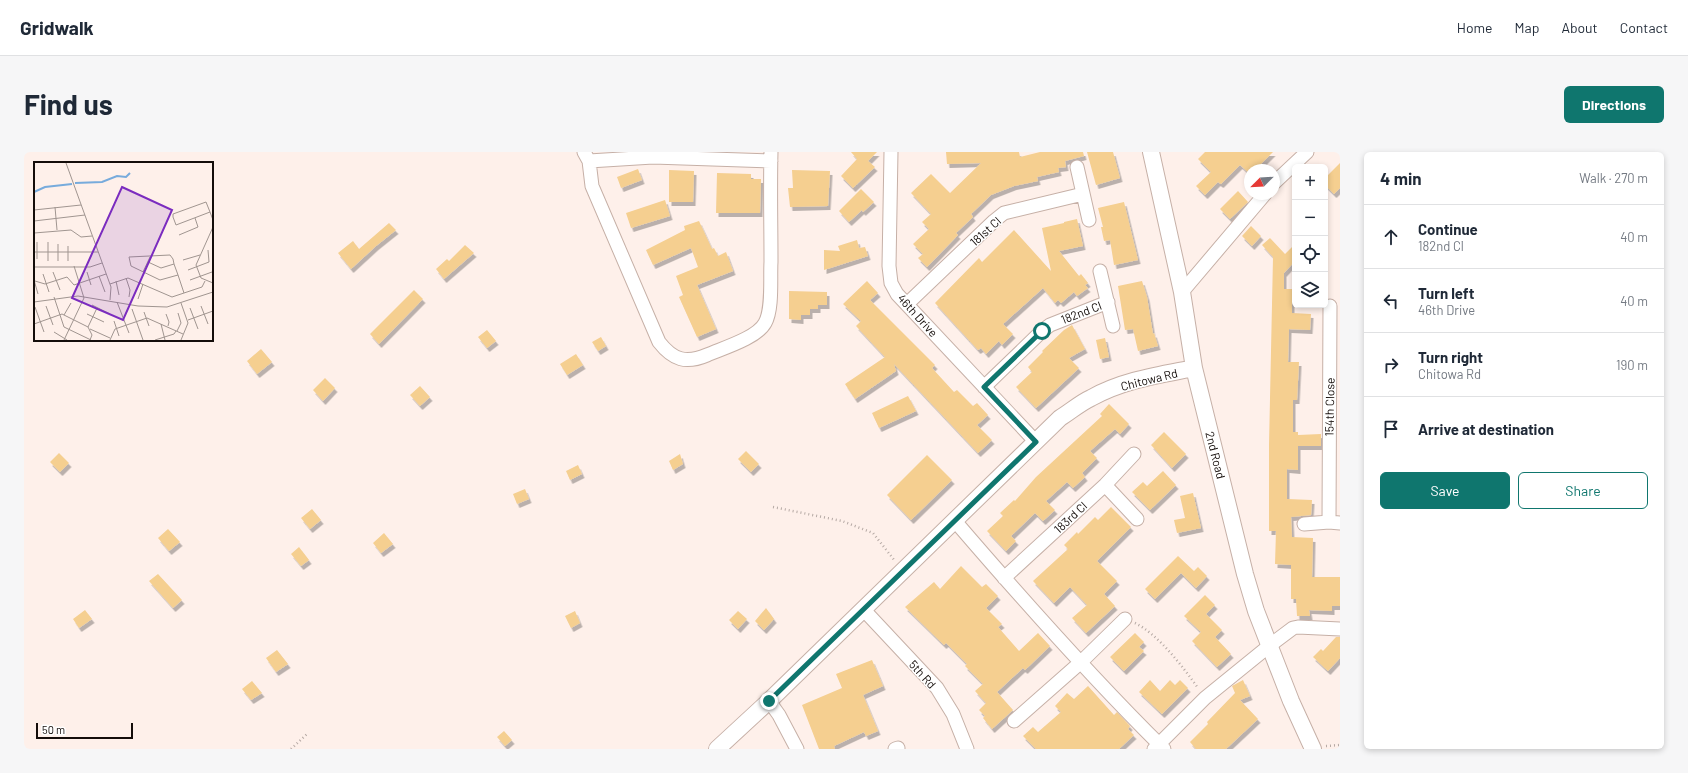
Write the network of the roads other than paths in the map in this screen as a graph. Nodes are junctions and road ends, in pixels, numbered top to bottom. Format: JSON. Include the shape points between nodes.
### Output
{"nodes":[{"id":1,"x":891,"y":152,"type":"edge"},
{"id":2,"x":1151,"y":152,"type":"edge"},
{"id":3,"x":1307,"y":152,"type":"edge"},
{"id":4,"x":653,"y":155,"type":"edge"},
{"id":5,"x":586,"y":157,"type":"edge"},
{"id":6,"x":771,"y":157,"type":"edge"},
{"id":7,"x":1077,"y":167,"type":"dead end"},
{"id":8,"x":1280,"y":177,"type":"edge"},
{"id":9,"x":1083,"y":194,"type":"junction"},
{"id":10,"x":1260,"y":200,"type":"edge"},
{"id":11,"x":1089,"y":220,"type":"dead end"},
{"id":12,"x":1100,"y":271,"type":"dead end"},
{"id":13,"x":1182,"y":292,"type":"junction"},
{"id":14,"x":1108,"y":302,"type":"junction"},
{"id":15,"x":907,"y":304,"type":"junction"},
{"id":16,"x":1330,"y":306,"type":"dead end"},
{"id":17,"x":1113,"y":326,"type":"dead end"},
{"id":18,"x":1194,"y":368,"type":"junction"},
{"id":19,"x":984,"y":387,"type":"junction"},
{"id":20,"x":1036,"y":442,"type":"junction"},
{"id":21,"x":1134,"y":454,"type":"dead end"},
{"id":22,"x":1334,"y":460,"type":"edge"},
{"id":23,"x":1105,"y":485,"type":"junction"},
{"id":24,"x":1136,"y":519,"type":"dead end"},
{"id":25,"x":955,"y":521,"type":"junction"},
{"id":26,"x":1335,"y":522,"type":"edge"},
{"id":27,"x":1304,"y":524,"type":"dead end"},
{"id":28,"x":1004,"y":578,"type":"junction"},
{"id":29,"x":863,"y":610,"type":"junction"},
{"id":30,"x":1126,"y":619,"type":"road end"},
{"id":31,"x":1340,"y":630,"type":"edge"},
{"id":32,"x":1269,"y":646,"type":"junction"},
{"id":33,"x":1081,"y":662,"type":"junction"},
{"id":34,"x":769,"y":701,"type":"junction"},
{"id":35,"x":1014,"y":721,"type":"dead end"},
{"id":36,"x":1159,"y":747,"type":"edge"},
{"id":37,"x":717,"y":749,"type":"edge"},
{"id":38,"x":797,"y":749,"type":"edge"},
{"id":39,"x":968,"y":749,"type":"edge"},
{"id":40,"x":1314,"y":749,"type":"edge"}],
"edges":[{"from":1,"to":15,"type":"street","name":"46th Drive","via":[[888,266],[891,283]]},
{"from":2,"to":13,"type":"street","name":"2nd Road"},
{"from":3,"to":8,"type":"street"},
{"from":4,"to":5,"type":"street"},
{"from":4,"to":6,"type":"street"},
{"from":5,"to":6,"type":"street","via":[[594,191],[660,342],[666,352],[686,360],[698,359],[748,337],[765,323],[770,296]]},
{"from":7,"to":9,"type":"street"},
{"from":9,"to":11,"type":"street"},
{"from":9,"to":15,"type":"street","name":"181st Cl","via":[[1004,213]]},
{"from":10,"to":13,"type":"street"},
{"from":12,"to":14,"type":"street"},
{"from":13,"to":18,"type":"street","name":"2nd Road"},
{"from":14,"to":17,"type":"street"},
{"from":14,"to":19,"type":"street","name":"182nd Cl","via":[[1050,325]]},
{"from":15,"to":19,"type":"street","name":"46th Drive"},
{"from":16,"to":22,"type":"street","name":"154th Close"},
{"from":18,"to":20,"type":"street","name":"Chitowa Rd","via":[[1121,384],[1090,398],[1060,418]]},
{"from":18,"to":32,"type":"street","name":"2nd Road","via":[[1245,574]]},
{"from":19,"to":20,"type":"street","name":"46th Drive"},
{"from":20,"to":25,"type":"street","name":"Chitowa Rd"},
{"from":21,"to":23,"type":"street","name":"183rd Cl"},
{"from":22,"to":26,"type":"street","name":"154th Close"},
{"from":23,"to":24,"type":"street"},
{"from":23,"to":28,"type":"street","name":"183rd Cl"},
{"from":25,"to":28,"type":"street"},
{"from":25,"to":29,"type":"street","name":"Chitowa Rd"},
{"from":26,"to":27,"type":"street"},
{"from":28,"to":33,"type":"street"},
{"from":29,"to":34,"type":"street","name":"Chitowa Rd"},
{"from":29,"to":39,"type":"street","name":"5th Rd","via":[[937,688],[953,714]]},
{"from":30,"to":33,"type":"street"},
{"from":31,"to":32,"type":"street","via":[[1293,628]]},
{"from":32,"to":36,"type":"street","via":[[1205,698]]},
{"from":32,"to":40,"type":"street","name":"2nd Road","via":[[1291,702]]},
{"from":33,"to":35,"type":"street"},
{"from":33,"to":36,"type":"street"},
{"from":34,"to":37,"type":"street","name":"Chitowa Rd"},
{"from":34,"to":38,"type":"street","via":[[780,714]]}]}
